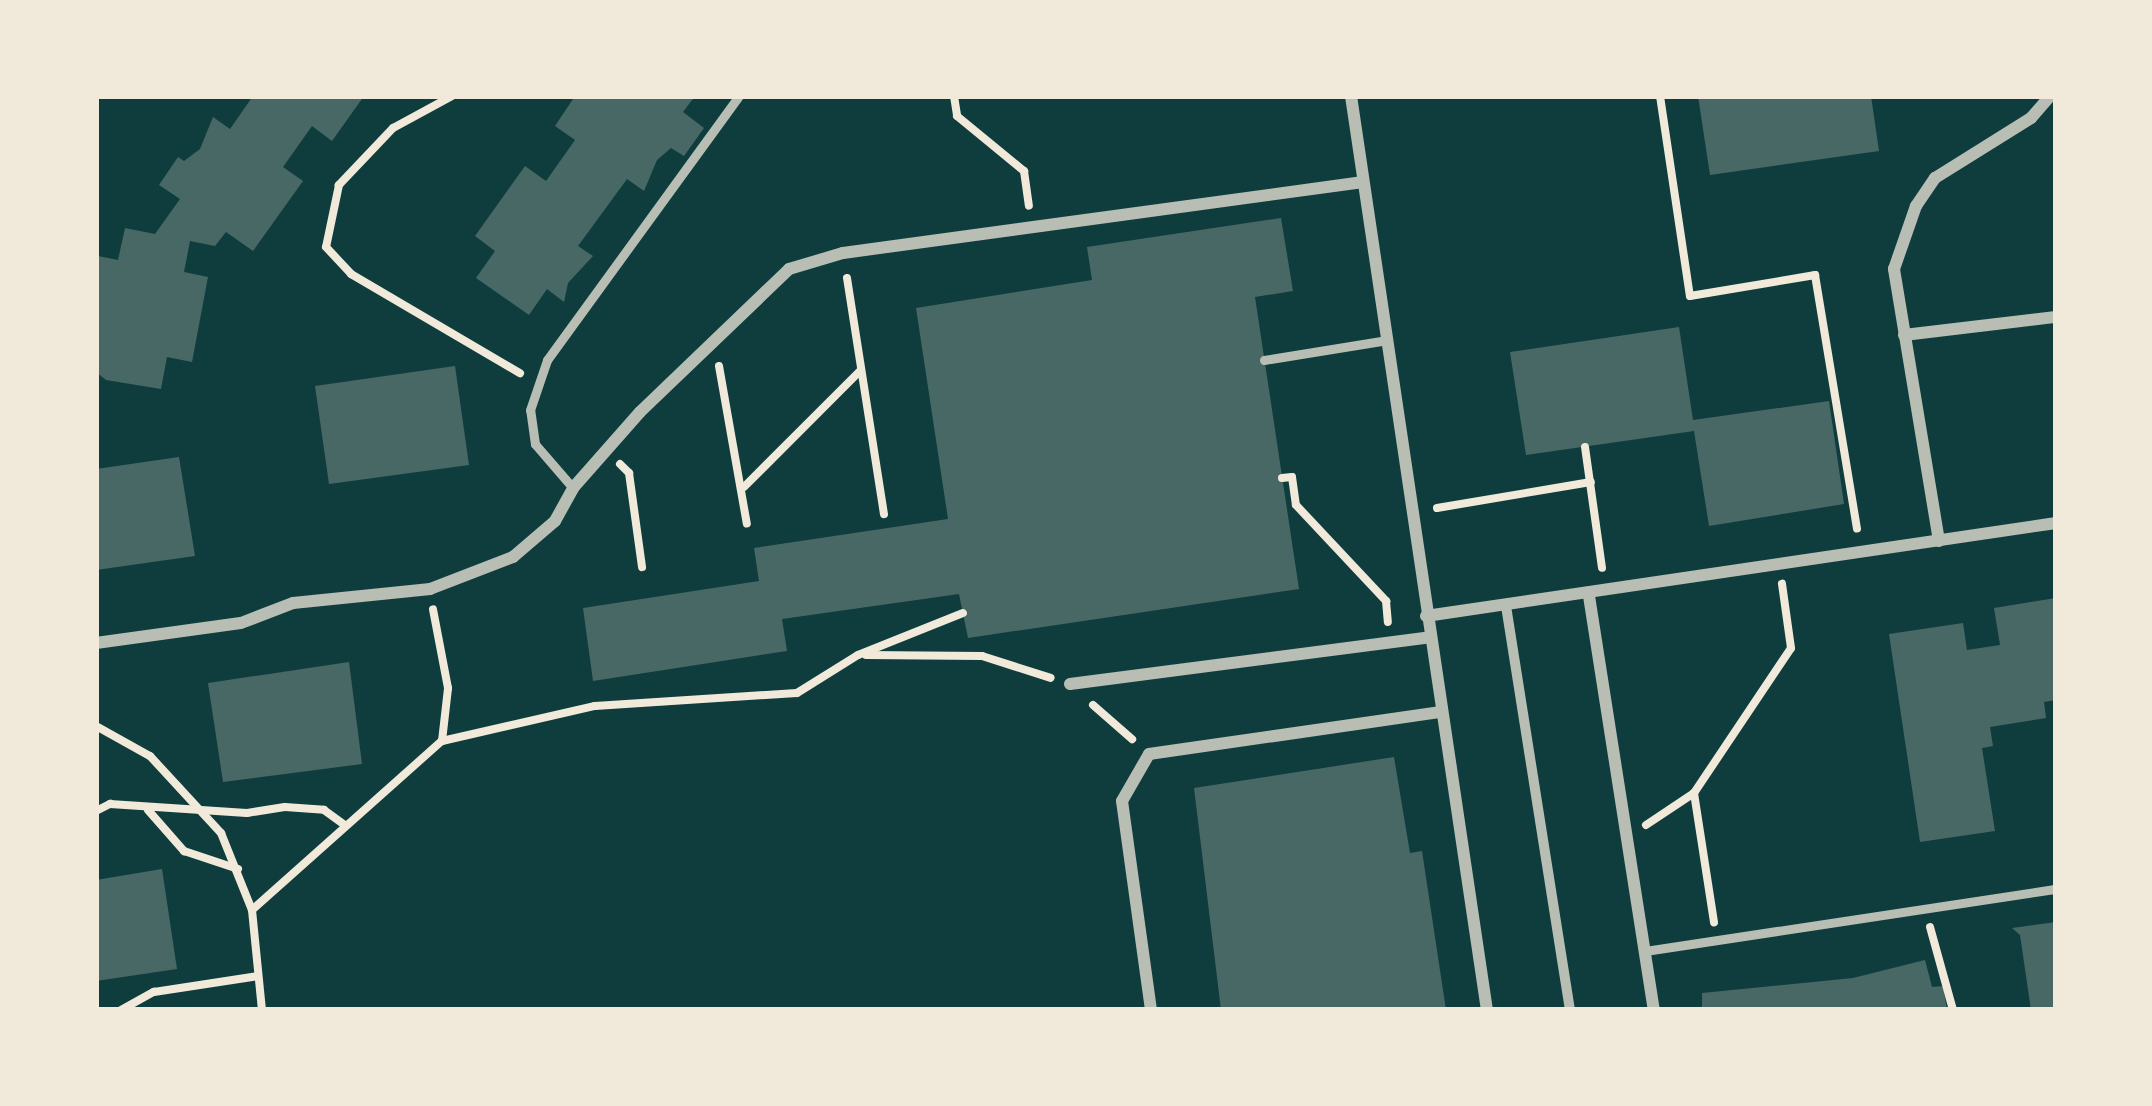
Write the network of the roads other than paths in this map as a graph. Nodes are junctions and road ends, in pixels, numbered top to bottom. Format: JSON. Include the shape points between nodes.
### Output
{"nodes":[{"id":1,"x":739,"y":96,"type":"edge"},
{"id":2,"x":1352,"y":96,"type":"edge"},
{"id":3,"x":2050,"y":96,"type":"edge"},
{"id":4,"x":1363,"y":182,"type":"junction"},
{"id":5,"x":2056,"y":317,"type":"edge"},
{"id":6,"x":1904,"y":335,"type":"junction"},
{"id":7,"x":1387,"y":340,"type":"junction"},
{"id":8,"x":1264,"y":360,"type":"dead end"},
{"id":9,"x":573,"y":488,"type":"junction"},
{"id":10,"x":2056,"y":523,"type":"edge"},
{"id":11,"x":1939,"y":541,"type":"junction"},
{"id":12,"x":1589,"y":596,"type":"junction"},
{"id":13,"x":1506,"y":606,"type":"junction"},
{"id":14,"x":1426,"y":616,"type":"junction"},
{"id":15,"x":1430,"y":637,"type":"junction"},
{"id":16,"x":96,"y":644,"type":"edge"},
{"id":17,"x":1070,"y":684,"type":"road end"},
{"id":18,"x":1441,"y":712,"type":"junction"},
{"id":19,"x":2056,"y":889,"type":"edge"},
{"id":20,"x":1645,"y":951,"type":"junction"},
{"id":21,"x":1151,"y":1010,"type":"edge"},
{"id":22,"x":1487,"y":1010,"type":"edge"},
{"id":23,"x":1570,"y":1010,"type":"edge"},
{"id":24,"x":1654,"y":1010,"type":"edge"}],
"edges":[{"from":1,"to":9,"type":"lane","via":[[547,360],[530,410],[535,444]]},
{"from":2,"to":4,"type":"street"},
{"from":3,"to":6,"type":"street","via":[[2031,118],[1935,178],[1916,206],[1894,269]]},
{"from":4,"to":7,"type":"street"},
{"from":4,"to":9,"type":"street","via":[[843,253],[789,269],[713,337]]},
{"from":5,"to":6,"type":"street"},
{"from":6,"to":11,"type":"street"},
{"from":7,"to":8,"type":"lane"},
{"from":7,"to":14,"type":"street"},
{"from":9,"to":16,"type":"street","via":[[555,521],[513,556],[430,589],[292,604],[241,623]]},
{"from":10,"to":11,"type":"street"},
{"from":11,"to":12,"type":"street"},
{"from":12,"to":13,"type":"street"},
{"from":12,"to":20,"type":"street"},
{"from":13,"to":14,"type":"street"},
{"from":13,"to":23,"type":"street"},
{"from":14,"to":15,"type":"street"},
{"from":15,"to":17,"type":"street"},
{"from":15,"to":18,"type":"street"},
{"from":18,"to":21,"type":"street","via":[[1150,754],[1122,801]]},
{"from":18,"to":22,"type":"street"},
{"from":19,"to":20,"type":"lane"},
{"from":20,"to":24,"type":"street"}]}
